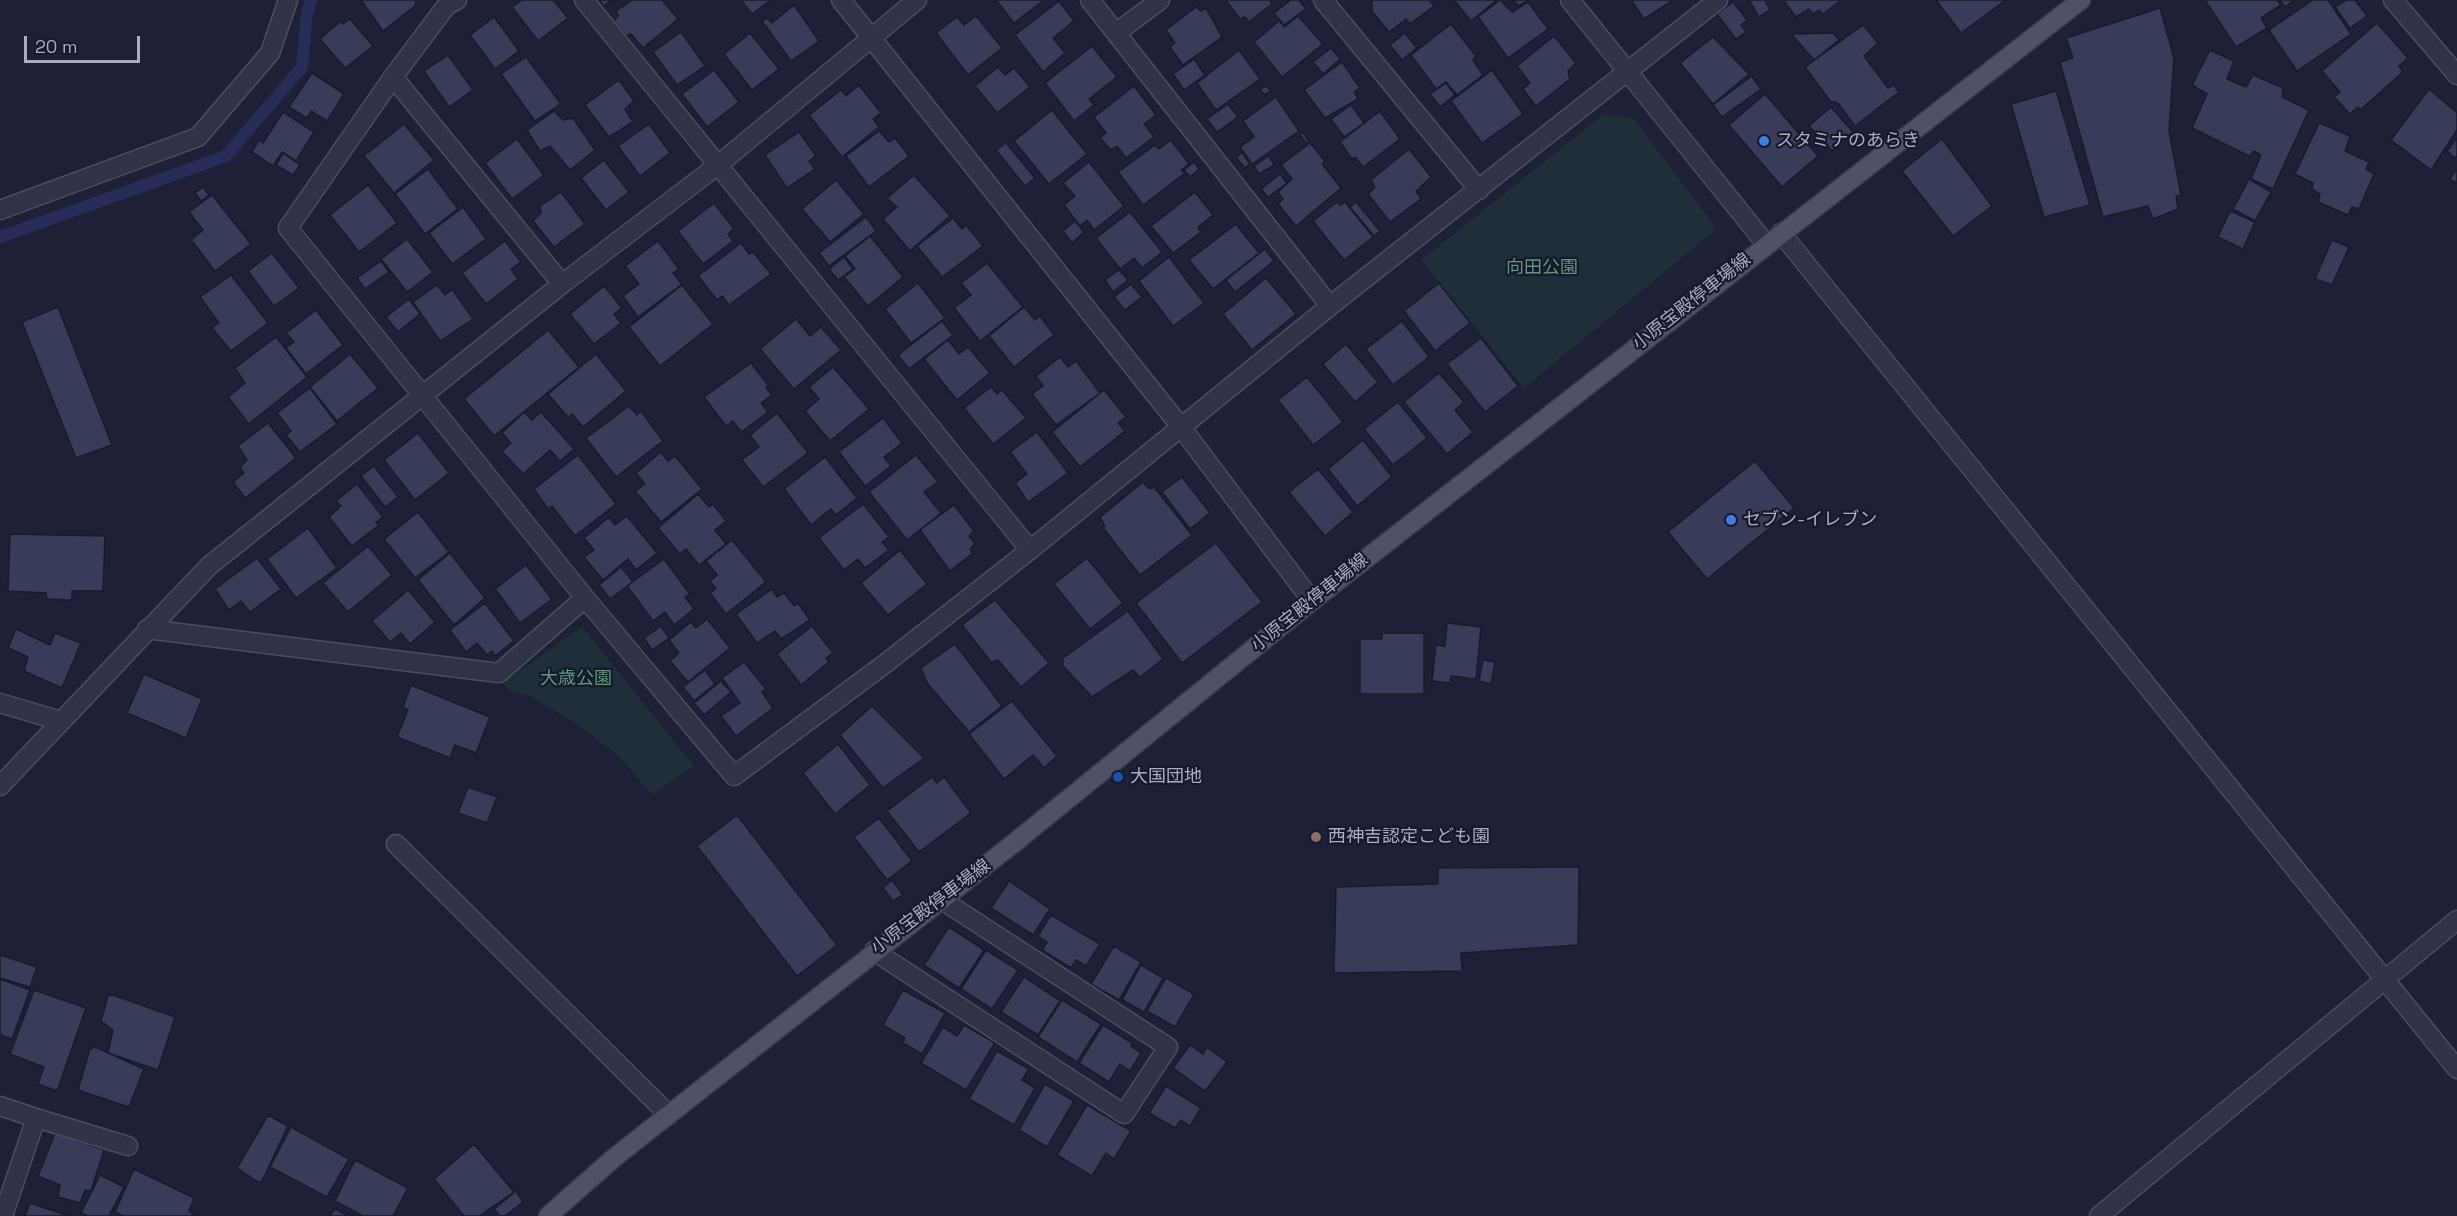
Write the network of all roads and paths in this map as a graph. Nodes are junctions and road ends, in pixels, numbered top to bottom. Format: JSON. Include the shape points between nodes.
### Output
{"nodes":[{"id":1,"x":288,"y":0,"type":"edge"},
{"id":2,"x":457,"y":0,"type":"edge"},
{"id":3,"x":584,"y":0,"type":"edge"},
{"id":4,"x":841,"y":0,"type":"edge"},
{"id":5,"x":917,"y":0,"type":"edge"},
{"id":6,"x":1090,"y":0,"type":"edge"},
{"id":7,"x":1161,"y":0,"type":"edge"},
{"id":8,"x":1323,"y":0,"type":"edge"},
{"id":9,"x":1570,"y":0,"type":"edge"},
{"id":10,"x":1718,"y":0,"type":"edge"},
{"id":11,"x":2081,"y":0,"type":"edge"},
{"id":12,"x":2393,"y":0,"type":"edge"},
{"id":13,"x":1116,"y":33,"type":"junction"},
{"id":14,"x":871,"y":37,"type":"junction"},
{"id":15,"x":1628,"y":72,"type":"junction"},
{"id":16,"x":2457,"y":75,"type":"edge"},
{"id":17,"x":393,"y":78,"type":"junction"},
{"id":18,"x":718,"y":165,"type":"junction"},
{"id":19,"x":1479,"y":190,"type":"junction"},
{"id":20,"x":0,"y":210,"type":"edge"},
{"id":21,"x":1773,"y":238,"type":"junction"},
{"id":22,"x":562,"y":284,"type":"junction"},
{"id":23,"x":1330,"y":306,"type":"junction"},
{"id":24,"x":422,"y":395,"type":"junction"},
{"id":25,"x":1181,"y":427,"type":"junction"},
{"id":26,"x":1029,"y":550,"type":"junction"},
{"id":27,"x":585,"y":598,"type":"junction"},
{"id":28,"x":1312,"y":601,"type":"junction"},
{"id":29,"x":147,"y":629,"type":"junction"},
{"id":30,"x":0,"y":703,"type":"edge"},
{"id":31,"x":61,"y":721,"type":"junction"},
{"id":32,"x":0,"y":786,"type":"edge"},
{"id":33,"x":396,"y":844,"type":"dead end"},
{"id":34,"x":942,"y":900,"type":"junction"},
{"id":35,"x":2457,"y":920,"type":"edge"},
{"id":36,"x":874,"y":951,"type":"junction"},
{"id":37,"x":2383,"y":980,"type":"junction"},
{"id":38,"x":2457,"y":1069,"type":"edge"},
{"id":39,"x":0,"y":1106,"type":"edge"},
{"id":40,"x":669,"y":1115,"type":"junction"},
{"id":41,"x":36,"y":1118,"type":"junction"},
{"id":42,"x":128,"y":1146,"type":"dead end"},
{"id":43,"x":3,"y":1216,"type":"edge"},
{"id":44,"x":548,"y":1216,"type":"edge"},
{"id":45,"x":2099,"y":1216,"type":"edge"}],
"edges":[{"from":1,"to":20,"type":"street","via":[[270,53],[198,137]]},
{"from":2,"to":17,"type":"street","via":[[447,5]]},
{"from":3,"to":18,"type":"street"},
{"from":4,"to":14,"type":"street"},
{"from":5,"to":14,"type":"street"},
{"from":6,"to":13,"type":"street"},
{"from":7,"to":13,"type":"street"},
{"from":8,"to":19,"type":"street"},
{"from":9,"to":15,"type":"street"},
{"from":10,"to":15,"type":"street"},
{"from":11,"to":21,"type":"main road","name":"小原宝殿停車場線"},
{"from":12,"to":16,"type":"street"},
{"from":13,"to":23,"type":"street"},
{"from":14,"to":18,"type":"street"},
{"from":14,"to":25,"type":"street"},
{"from":15,"to":19,"type":"street"},
{"from":15,"to":21,"type":"street"},
{"from":17,"to":22,"type":"street"},
{"from":17,"to":24,"type":"street","via":[[288,228]]},
{"from":18,"to":22,"type":"street"},
{"from":18,"to":26,"type":"street"},
{"from":19,"to":23,"type":"street"},
{"from":21,"to":28,"type":"main road","name":"小原宝殿停車場線"},
{"from":21,"to":37,"type":"street"},
{"from":22,"to":24,"type":"street"},
{"from":23,"to":25,"type":"street"},
{"from":24,"to":27,"type":"street"},
{"from":24,"to":29,"type":"street","via":[[209,566]]},
{"from":25,"to":26,"type":"street"},
{"from":25,"to":28,"type":"street"},
{"from":26,"to":27,"type":"street","via":[[734,776]]},
{"from":27,"to":29,"type":"street","via":[[499,673]]},
{"from":28,"to":34,"type":"main road","name":"小原宝殿停車場線"},
{"from":29,"to":31,"type":"street"},
{"from":30,"to":31,"type":"street"},
{"from":31,"to":32,"type":"street"},
{"from":33,"to":40,"type":"street"},
{"from":34,"to":36,"type":"main road","name":"小原宝殿停車場線"},
{"from":34,"to":36,"type":"street","via":[[1168,1047],[1124,1114]]},
{"from":35,"to":37,"type":"street"},
{"from":36,"to":40,"type":"main road","name":"小原宝殿停車場線"},
{"from":37,"to":38,"type":"street"},
{"from":37,"to":45,"type":"street"},
{"from":39,"to":41,"type":"street"},
{"from":40,"to":44,"type":"main road","name":"小原宝殿停車場線"},
{"from":41,"to":42,"type":"street"},
{"from":41,"to":43,"type":"street"}]}
